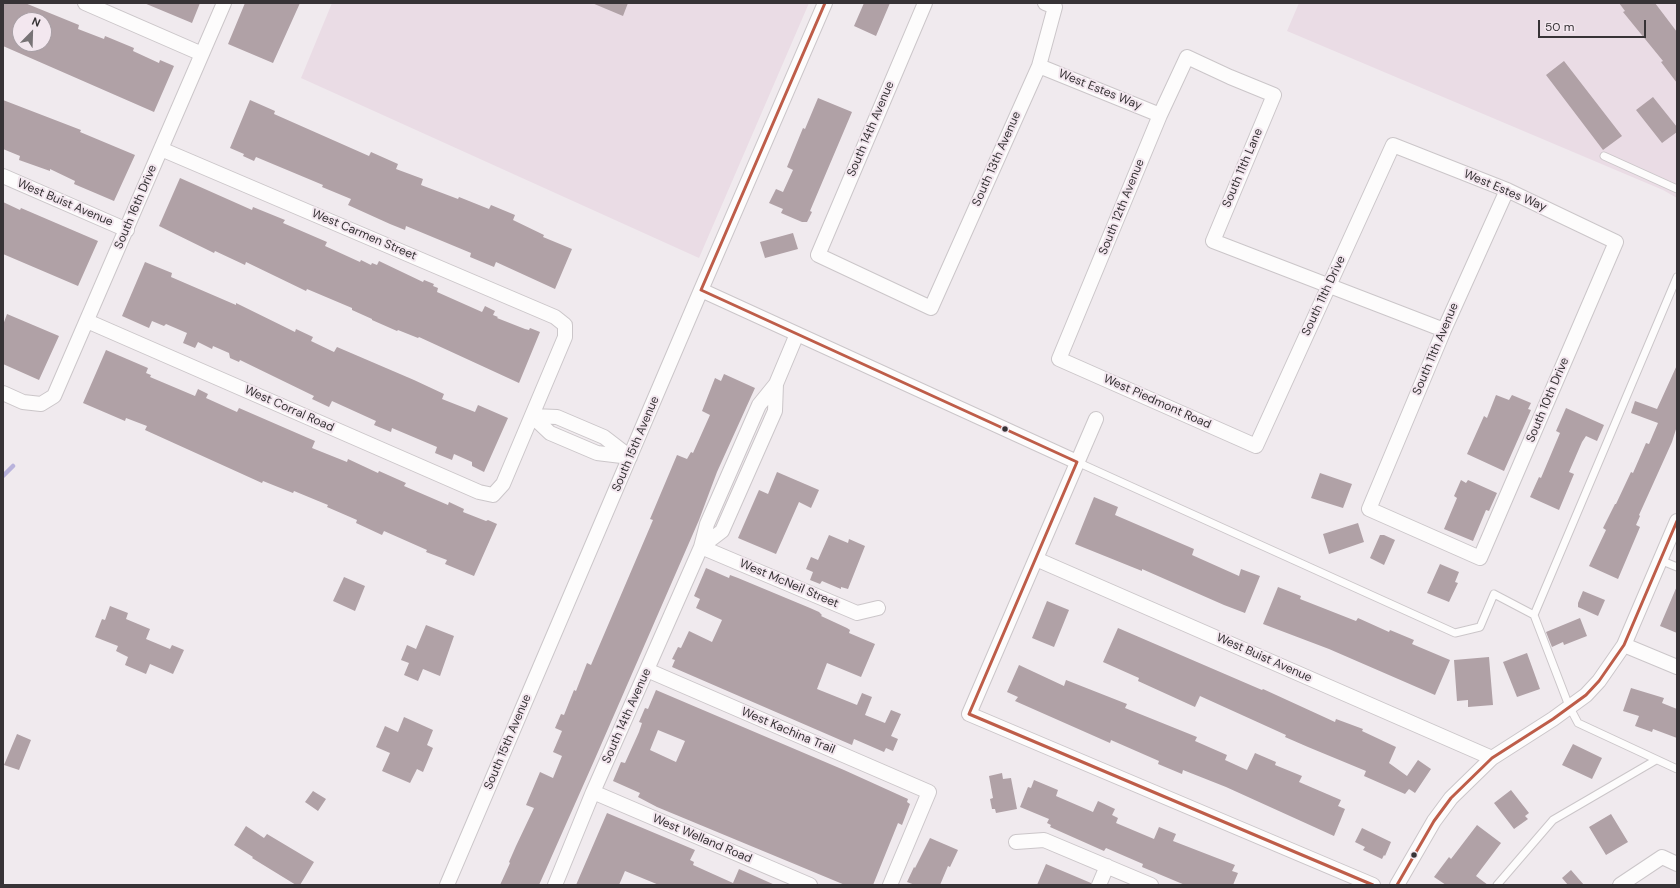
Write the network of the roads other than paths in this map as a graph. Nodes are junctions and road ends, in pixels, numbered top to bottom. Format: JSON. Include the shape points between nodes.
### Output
{"nodes":[{"id":1,"x":84,"y":3,"type":"edge"},
{"id":2,"x":224,"y":3,"type":"edge"},
{"id":3,"x":825,"y":3,"type":"edge"},
{"id":4,"x":925,"y":3,"type":"edge"},
{"id":5,"x":1050,"y":5,"type":"edge"},
{"id":6,"x":202,"y":54,"type":"junction"},
{"id":7,"x":1187,"y":57,"type":"joint"},
{"id":8,"x":1039,"y":66,"type":"junction"},
{"id":9,"x":1160,"y":115,"type":"junction"},
{"id":10,"x":1393,"y":145,"type":"joint"},
{"id":11,"x":161,"y":149,"type":"junction"},
{"id":12,"x":1604,"y":156,"type":"dead end"},
{"id":13,"x":3,"y":176,"type":"edge"},
{"id":14,"x":1677,"y":189,"type":"edge"},
{"id":15,"x":1507,"y":190,"type":"junction"},
{"id":16,"x":127,"y":230,"type":"junction"},
{"id":17,"x":1616,"y":242,"type":"joint"},
{"id":18,"x":1677,"y":277,"type":"edge"},
{"id":19,"x":1329,"y":286,"type":"junction"},
{"id":20,"x":701,"y":290,"type":"junction"},
{"id":21,"x":931,"y":308,"type":"joint"},
{"id":22,"x":87,"y":321,"type":"junction"},
{"id":23,"x":1444,"y":330,"type":"junction"},
{"id":24,"x":797,"y":334,"type":"junction"},
{"id":25,"x":1059,"y":359,"type":"joint"},
{"id":26,"x":776,"y":384,"type":"junction"},
{"id":27,"x":3,"y":394,"type":"edge"},
{"id":28,"x":532,"y":416,"type":"junction"},
{"id":29,"x":1096,"y":419,"type":"dead end"},
{"id":30,"x":752,"y":423,"type":"junction"},
{"id":31,"x":578,"y":426,"type":"junction"},
{"id":32,"x":766,"y":430,"type":"junction"},
{"id":33,"x":572,"y":442,"type":"junction"},
{"id":34,"x":1256,"y":446,"type":"joint"},
{"id":35,"x":630,"y":457,"type":"junction"},
{"id":36,"x":1077,"y":462,"type":"junction"},
{"id":37,"x":1369,"y":509,"type":"joint"},
{"id":38,"x":1677,"y":521,"type":"edge"},
{"id":39,"x":701,"y":547,"type":"junction"},
{"id":40,"x":1036,"y":558,"type":"junction"},
{"id":41,"x":1660,"y":560,"type":"junction"},
{"id":42,"x":1677,"y":567,"type":"edge"},
{"id":43,"x":878,"y":608,"type":"dead end"},
{"id":44,"x":1534,"y":615,"type":"junction"},
{"id":45,"x":1624,"y":645,"type":"junction"},
{"id":46,"x":1677,"y":667,"type":"edge"},
{"id":47,"x":648,"y":670,"type":"junction"},
{"id":48,"x":1569,"y":706,"type":"junction"},
{"id":49,"x":1492,"y":758,"type":"junction"},
{"id":50,"x":1656,"y":760,"type":"junction"},
{"id":51,"x":1677,"y":769,"type":"edge"},
{"id":52,"x":593,"y":792,"type":"junction"},
{"id":53,"x":1016,"y":842,"type":"dead end"},
{"id":54,"x":1677,"y":864,"type":"edge"},
{"id":55,"x":1107,"y":866,"type":"junction"},
{"id":56,"x":447,"y":885,"type":"edge"},
{"id":57,"x":555,"y":885,"type":"edge"},
{"id":58,"x":810,"y":885,"type":"edge"},
{"id":59,"x":890,"y":885,"type":"edge"},
{"id":60,"x":1099,"y":885,"type":"edge"},
{"id":61,"x":1151,"y":885,"type":"edge"},
{"id":62,"x":1373,"y":885,"type":"edge"},
{"id":63,"x":1397,"y":885,"type":"edge"},
{"id":64,"x":1497,"y":885,"type":"edge"},
{"id":65,"x":1620,"y":885,"type":"edge"}],
"edges":[{"from":1,"to":6,"type":"street"},
{"from":2,"to":6,"type":"street","name":"South 16th Drive"},
{"from":3,"to":20,"type":"street","name":"South 15th Avenue"},
{"from":4,"to":21,"type":"street","name":"South 14th Avenue","via":[[818,255]]},
{"from":5,"to":8,"type":"street","name":"South 13th Avenue"},
{"from":6,"to":11,"type":"street","name":"South 16th Drive"},
{"from":7,"to":9,"type":"street","name":"South 12th Avenue"},
{"from":7,"to":19,"type":"street","name":"South 11th Lane","via":[[1274,95],[1213,241]]},
{"from":8,"to":9,"type":"street","name":"West Estes Way"},
{"from":8,"to":21,"type":"street","name":"South 13th Avenue"},
{"from":9,"to":25,"type":"street","name":"South 12th Avenue"},
{"from":10,"to":15,"type":"street","name":"West Estes Way"},
{"from":10,"to":19,"type":"street","name":"South 11th Drive"},
{"from":11,"to":16,"type":"street","name":"South 16th Drive"},
{"from":11,"to":28,"type":"street","name":"West Carmen Street","via":[[555,316],[566,325],[565,337]]},
{"from":12,"to":14,"type":"lane"},
{"from":13,"to":16,"type":"street","name":"West Buist Avenue"},
{"from":15,"to":17,"type":"street","name":"West Estes Way"},
{"from":15,"to":23,"type":"street","name":"South 11th Avenue"},
{"from":16,"to":22,"type":"street","name":"South 16th Drive"},
{"from":17,"to":37,"type":"street","name":"South 10th Drive","via":[[1480,558]]},
{"from":18,"to":44,"type":"lane"},
{"from":19,"to":23,"type":"street"},
{"from":19,"to":34,"type":"street","name":"South 11th Drive"},
{"from":20,"to":24,"type":"street"},
{"from":20,"to":35,"type":"street","name":"South 15th Avenue"},
{"from":22,"to":27,"type":"street","name":"South 16th Drive","via":[[54,396],[41,404],[23,402]]},
{"from":22,"to":28,"type":"street","name":"West Corral Road","via":[[479,492],[493,495],[503,484]]},
{"from":23,"to":37,"type":"street","name":"South 11th Avenue"},
{"from":24,"to":26,"type":"street","name":"South 14th Avenue"},
{"from":24,"to":36,"type":"street"},
{"from":25,"to":34,"type":"street","name":"West Piedmont Road"},
{"from":26,"to":30,"type":"street","name":"South 14th Avenue","via":[[759,405]]},
{"from":26,"to":32,"type":"street","name":"South 14th Avenue","via":[[775,412]]},
{"from":28,"to":31,"type":"street","via":[[558,417]]},
{"from":28,"to":33,"type":"street","via":[[550,433]]},
{"from":29,"to":36,"type":"street"},
{"from":30,"to":32,"type":"street"},
{"from":30,"to":39,"type":"street","name":"South 14th Avenue","via":[[707,524]]},
{"from":31,"to":33,"type":"street"},
{"from":31,"to":35,"type":"street","via":[[604,437]]},
{"from":32,"to":39,"type":"street","name":"South 14th Avenue","via":[[722,531]]},
{"from":33,"to":35,"type":"street","via":[[598,453]]},
{"from":35,"to":56,"type":"street","name":"South 15th Avenue"},
{"from":36,"to":40,"type":"street"},
{"from":36,"to":44,"type":"lane","via":[[1455,633],[1480,627],[1494,594]]},
{"from":38,"to":41,"type":"street"},
{"from":39,"to":43,"type":"street","name":"West McNeil Street","via":[[857,613]]},
{"from":39,"to":47,"type":"street","name":"South 14th Avenue"},
{"from":40,"to":49,"type":"street","name":"West Buist Avenue"},
{"from":40,"to":62,"type":"street","via":[[969,714]]},
{"from":41,"to":42,"type":"lane"},
{"from":41,"to":45,"type":"street"},
{"from":44,"to":48,"type":"lane"},
{"from":45,"to":46,"type":"street"},
{"from":45,"to":48,"type":"street","via":[[1599,681],[1586,695]]},
{"from":47,"to":52,"type":"street","name":"South 14th Avenue"},
{"from":47,"to":59,"type":"street","name":"West Kachina Trail","via":[[929,792]]},
{"from":48,"to":49,"type":"street"},
{"from":48,"to":50,"type":"lane","via":[[1578,723]]},
{"from":49,"to":63,"type":"street","via":[[1451,798],[1434,821]]},
{"from":50,"to":51,"type":"lane"},
{"from":50,"to":64,"type":"lane","via":[[1553,820]]},
{"from":52,"to":57,"type":"street","name":"South 14th Avenue"},
{"from":52,"to":58,"type":"street","name":"West Welland Road"},
{"from":53,"to":55,"type":"street","via":[[1044,840]]},
{"from":54,"to":65,"type":"street","via":[[1662,857]]},
{"from":55,"to":60,"type":"street"},
{"from":55,"to":61,"type":"street"}]}
